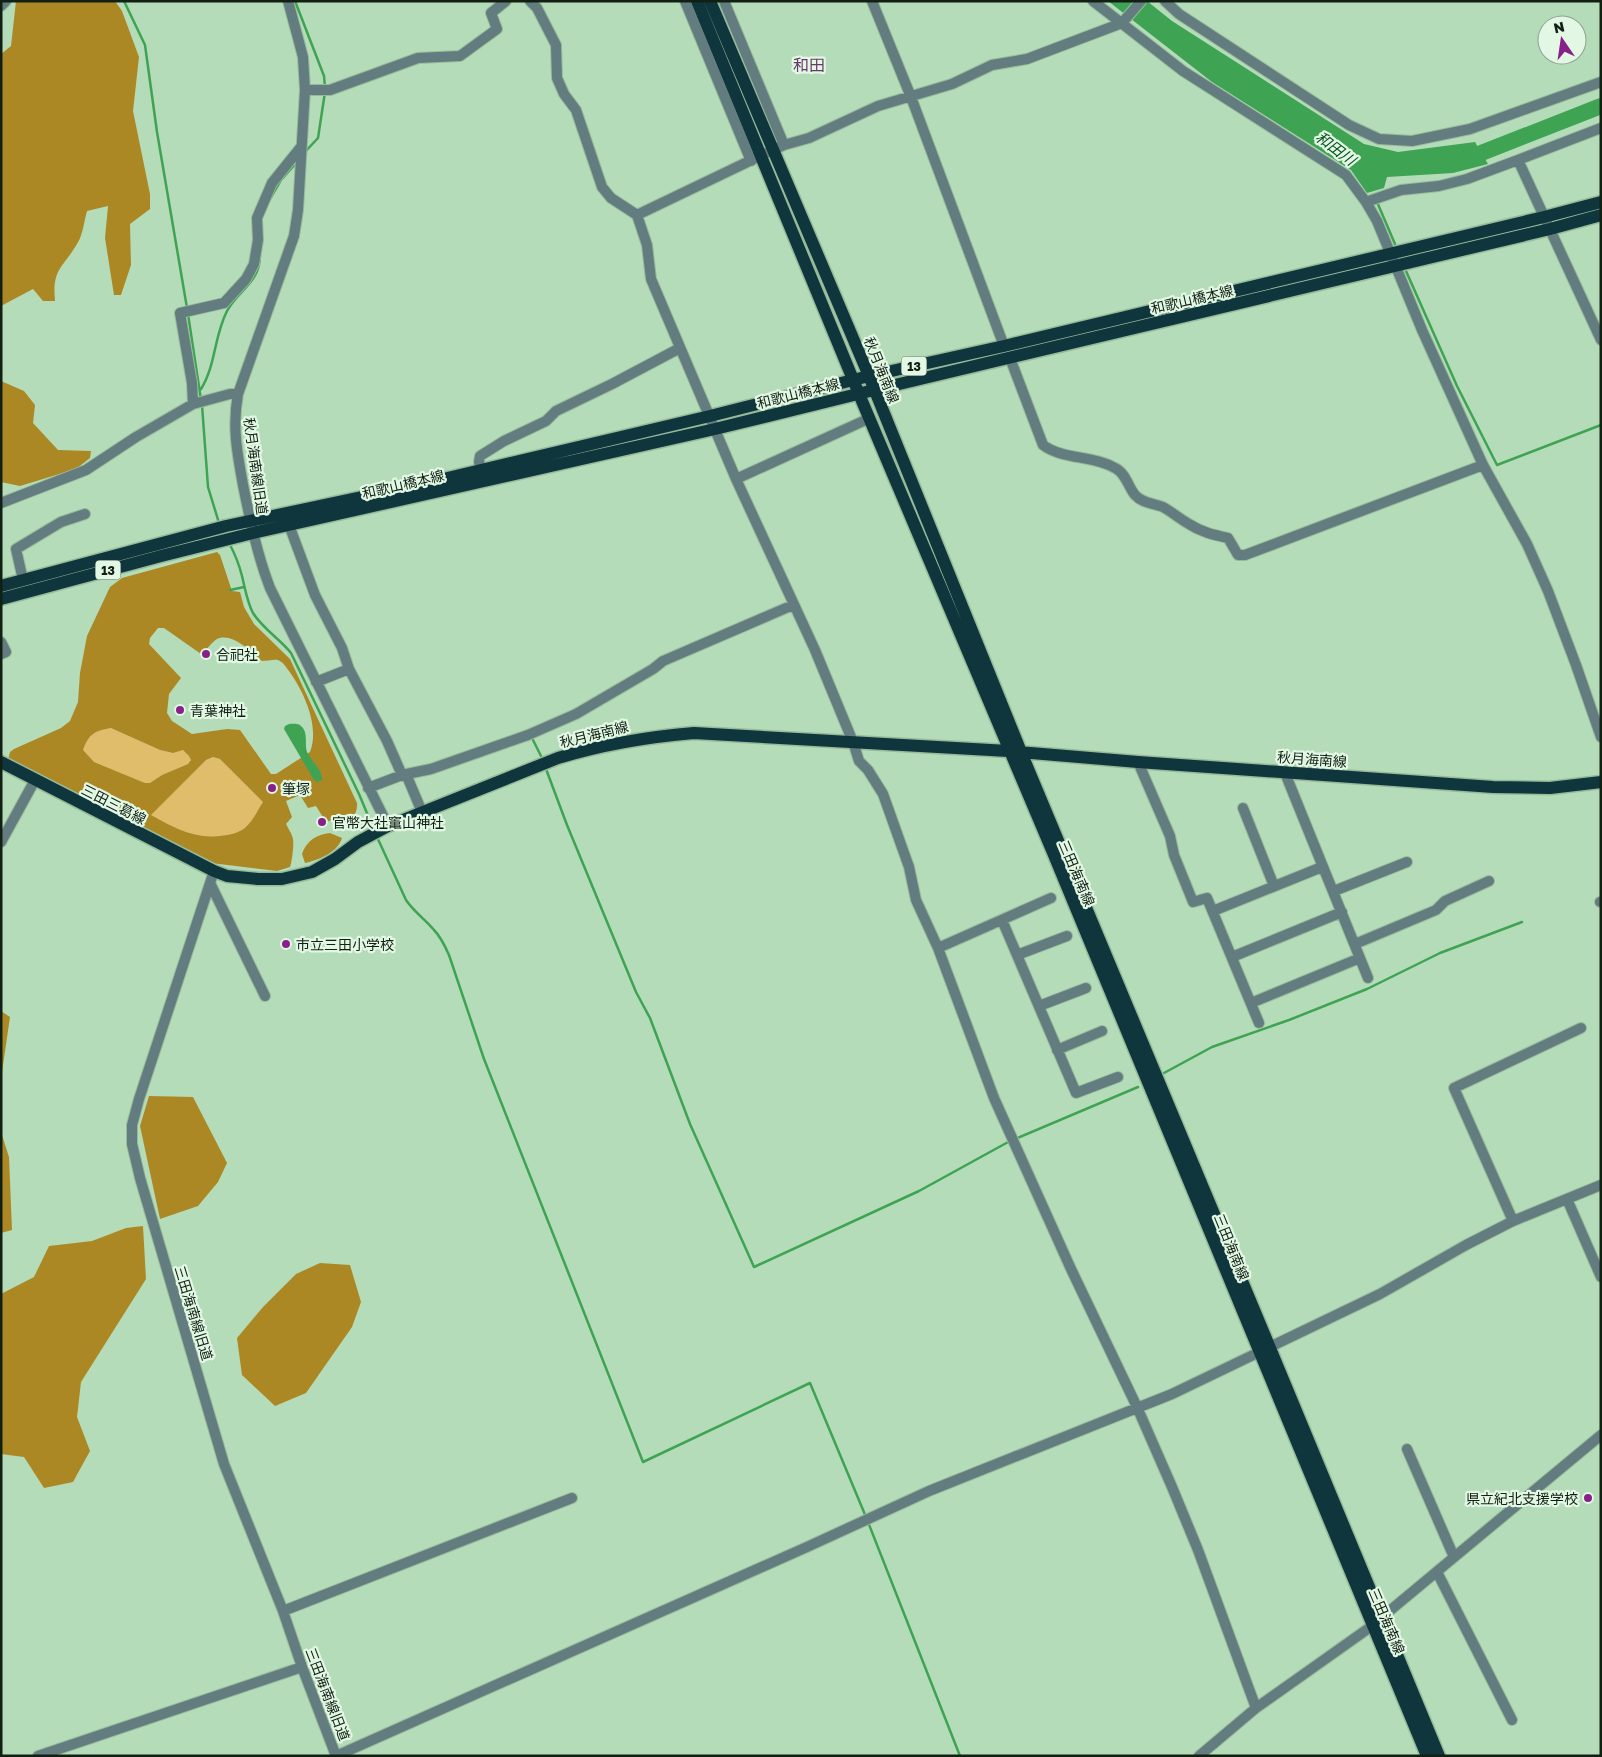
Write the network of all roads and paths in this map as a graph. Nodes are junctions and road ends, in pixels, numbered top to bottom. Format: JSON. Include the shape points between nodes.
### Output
{"nodes":[{"id":1,"x":6,"y":1,"type":"edge"},
{"id":2,"x":288,"y":1,"type":"edge"},
{"id":3,"x":506,"y":1,"type":"edge"},
{"id":4,"x":530,"y":1,"type":"edge"},
{"id":5,"x":685,"y":1,"type":"edge"},
{"id":6,"x":697,"y":1,"type":"edge"},
{"id":7,"x":710,"y":1,"type":"edge"},
{"id":8,"x":724,"y":1,"type":"edge"},
{"id":9,"x":872,"y":1,"type":"edge"},
{"id":10,"x":1093,"y":1,"type":"edge"},
{"id":11,"x":1141,"y":1,"type":"edge"},
{"id":12,"x":1165,"y":1,"type":"edge"},
{"id":13,"x":1,"y":6,"type":"edge"},
{"id":14,"x":1122,"y":22,"type":"junction"},
{"id":15,"x":1601,"y":82,"type":"edge"},
{"id":16,"x":305,"y":90,"type":"junction"},
{"id":17,"x":911,"y":97,"type":"junction"},
{"id":18,"x":1601,"y":128,"type":"edge"},
{"id":19,"x":301,"y":147,"type":"junction"},
{"id":20,"x":779,"y":148,"type":"junction"},
{"id":21,"x":756,"y":158,"type":"junction"},
{"id":22,"x":1518,"y":160,"type":"junction"},
{"id":23,"x":1366,"y":202,"type":"junction"},
{"id":24,"x":1601,"y":202,"type":"edge"},
{"id":25,"x":637,"y":215,"type":"junction"},
{"id":26,"x":1601,"y":215,"type":"edge"},
{"id":27,"x":1547,"y":223,"type":"junction"},
{"id":28,"x":1393,"y":260,"type":"junction"},
{"id":29,"x":1601,"y":340,"type":"edge"},
{"id":30,"x":680,"y":348,"type":"junction"},
{"id":31,"x":1007,"y":352,"type":"junction"},
{"id":32,"x":869,"y":376,"type":"junction"},
{"id":33,"x":854,"y":380,"type":"junction"},
{"id":34,"x":874,"y":390,"type":"junction"},
{"id":35,"x":238,"y":394,"type":"junction"},
{"id":36,"x":859,"y":394,"type":"junction"},
{"id":37,"x":195,"y":404,"type":"junction"},
{"id":38,"x":710,"y":416,"type":"junction"},
{"id":39,"x":870,"y":418,"type":"junction"},
{"id":40,"x":715,"y":429,"type":"junction"},
{"id":41,"x":1482,"y":465,"type":"junction"},
{"id":42,"x":482,"y":475,"type":"junction"},
{"id":43,"x":736,"y":479,"type":"junction"},
{"id":44,"x":1,"y":503,"type":"edge"},
{"id":45,"x":85,"y":514,"type":"dead end"},
{"id":46,"x":250,"y":520,"type":"junction"},
{"id":47,"x":289,"y":525,"type":"junction"},
{"id":48,"x":253,"y":534,"type":"junction"},
{"id":49,"x":23,"y":580,"type":"junction"},
{"id":50,"x":1,"y":586,"type":"edge"},
{"id":51,"x":1,"y":599,"type":"edge"},
{"id":52,"x":793,"y":604,"type":"junction"},
{"id":53,"x":1,"y":642,"type":"edge"},
{"id":54,"x":1,"y":654,"type":"edge"},
{"id":55,"x":349,"y":669,"type":"junction"},
{"id":56,"x":316,"y":682,"type":"junction"},
{"id":57,"x":1601,"y":737,"type":"edge"},
{"id":58,"x":853,"y":742,"type":"junction"},
{"id":59,"x":1015,"y":752,"type":"junction"},
{"id":60,"x":1,"y":762,"type":"edge"},
{"id":61,"x":1138,"y":762,"type":"junction"},
{"id":62,"x":1285,"y":773,"type":"junction"},
{"id":63,"x":404,"y":774,"type":"junction"},
{"id":64,"x":35,"y":780,"type":"junction"},
{"id":65,"x":1601,"y":782,"type":"edge"},
{"id":66,"x":368,"y":788,"type":"junction"},
{"id":67,"x":1243,"y":808,"type":"dead end"},
{"id":68,"x":422,"y":812,"type":"junction"},
{"id":69,"x":385,"y":828,"type":"junction"},
{"id":70,"x":1,"y":842,"type":"edge"},
{"id":71,"x":1407,"y":862,"type":"dead end"},
{"id":72,"x":1322,"y":867,"type":"junction"},
{"id":73,"x":212,"y":877,"type":"junction"},
{"id":74,"x":1489,"y":880,"type":"dead end"},
{"id":75,"x":1274,"y":886,"type":"junction"},
{"id":76,"x":1334,"y":891,"type":"junction"},
{"id":77,"x":1051,"y":898,"type":"dead end"},
{"id":78,"x":1213,"y":911,"type":"junction"},
{"id":79,"x":1342,"y":912,"type":"junction"},
{"id":80,"x":1002,"y":920,"type":"junction"},
{"id":81,"x":1067,"y":936,"type":"dead end"},
{"id":82,"x":1355,"y":944,"type":"junction"},
{"id":83,"x":938,"y":948,"type":"junction"},
{"id":84,"x":1017,"y":956,"type":"junction"},
{"id":85,"x":1232,"y":957,"type":"junction"},
{"id":86,"x":1360,"y":958,"type":"junction"},
{"id":87,"x":1368,"y":978,"type":"dead end"},
{"id":88,"x":1086,"y":988,"type":"dead end"},
{"id":89,"x":265,"y":996,"type":"dead end"},
{"id":90,"x":1251,"y":1003,"type":"junction"},
{"id":91,"x":1038,"y":1006,"type":"junction"},
{"id":92,"x":1259,"y":1023,"type":"dead end"},
{"id":93,"x":1581,"y":1028,"type":"dead end"},
{"id":94,"x":1102,"y":1031,"type":"dead end"},
{"id":95,"x":1058,"y":1050,"type":"junction"},
{"id":96,"x":1118,"y":1078,"type":"dead end"},
{"id":97,"x":1601,"y":1185,"type":"edge"},
{"id":98,"x":1567,"y":1199,"type":"junction"},
{"id":99,"x":1513,"y":1221,"type":"junction"},
{"id":100,"x":1601,"y":1277,"type":"edge"},
{"id":101,"x":1265,"y":1350,"type":"junction"},
{"id":102,"x":1137,"y":1408,"type":"junction"},
{"id":103,"x":1601,"y":1435,"type":"edge"},
{"id":104,"x":1407,"y":1449,"type":"dead end"},
{"id":105,"x":572,"y":1498,"type":"dead end"},
{"id":106,"x":1454,"y":1557,"type":"junction"},
{"id":107,"x":1437,"y":1572,"type":"junction"},
{"id":108,"x":283,"y":1611,"type":"junction"},
{"id":109,"x":1377,"y":1621,"type":"junction"},
{"id":110,"x":302,"y":1667,"type":"junction"},
{"id":111,"x":1256,"y":1708,"type":"junction"},
{"id":112,"x":1512,"y":1720,"type":"dead end"},
{"id":113,"x":38,"y":1756,"type":"edge"},
{"id":114,"x":336,"y":1756,"type":"edge"},
{"id":115,"x":1199,"y":1756,"type":"edge"},
{"id":116,"x":1427,"y":1756,"type":"edge"},
{"id":117,"x":1439,"y":1756,"type":"edge"}],
"edges":[{"from":1,"to":13,"type":"street"},
{"from":2,"to":16,"type":"street","name":"秋月海南線旧道","via":[[304,57]]},
{"from":3,"to":16,"type":"street","via":[[491,13],[497,29],[460,56],[418,58],[330,90]]},
{"from":4,"to":25,"type":"street","via":[[556,45],[557,78],[576,110],[602,187],[611,198]]},
{"from":5,"to":21,"type":"street"},
{"from":6,"to":21,"type":"main road"},
{"from":7,"to":20,"type":"main road","name":"秋月海南線"},
{"from":8,"to":20,"type":"street"},
{"from":9,"to":17,"type":"street"},
{"from":10,"to":14,"type":"street"},
{"from":11,"to":14,"type":"street"},
{"from":12,"to":15,"type":"street","via":[[1178,14],[1284,84],[1349,125],[1379,139],[1412,141],[1470,130]]},
{"from":14,"to":17,"type":"street","via":[[1027,59],[992,64],[952,84]]},
{"from":14,"to":23,"type":"street","via":[[1183,71],[1346,174]]},
{"from":16,"to":19,"type":"street","name":"秋月海南線旧道"},
{"from":17,"to":20,"type":"street","via":[[878,106]]},
{"from":17,"to":31,"type":"street"},
{"from":18,"to":22,"type":"street"},
{"from":19,"to":35,"type":"street","name":"秋月海南線旧道","via":[[294,236]]},
{"from":19,"to":37,"type":"street","via":[[272,183],[257,218],[254,264],[246,279],[224,303],[180,313]]},
{"from":20,"to":21,"type":"street"},
{"from":20,"to":32,"type":"main road","name":"秋月海南線"},
{"from":21,"to":25,"type":"street"},
{"from":21,"to":33,"type":"main road"},
{"from":22,"to":23,"type":"street","via":[[1467,179],[1401,190]]},
{"from":22,"to":27,"type":"street"},
{"from":23,"to":28,"type":"street"},
{"from":24,"to":27,"type":"main road","name":"和歌山橋本線","number":"13"},
{"from":25,"to":30,"type":"street","via":[[647,245],[651,279]]},
{"from":26,"to":27,"type":"main road","name":"和歌山橋本線","number":"13"},
{"from":27,"to":28,"type":"main road","name":"和歌山橋本線","number":"13"},
{"from":27,"to":29,"type":"street"},
{"from":28,"to":31,"type":"main road","name":"和歌山橋本線","number":"13"},
{"from":28,"to":41,"type":"street"},
{"from":30,"to":38,"type":"street"},
{"from":30,"to":42,"type":"street","via":[[556,411],[546,421],[504,440],[480,456]]},
{"from":31,"to":32,"type":"main road","name":"和歌山橋本線","number":"13"},
{"from":31,"to":34,"type":"main road","name":"和歌山橋本線","number":"13"},
{"from":31,"to":41,"type":"street","via":[[1043,445],[1050,451],[1117,468],[1136,496],[1163,507],[1209,534],[1228,538],[1238,555]]},
{"from":32,"to":33,"type":"main road","name":"和歌山橋本線","number":"13"},
{"from":32,"to":34,"type":"main road","name":"秋月海南線"},
{"from":33,"to":36,"type":"main road"},
{"from":33,"to":38,"type":"main road","name":"和歌山橋本線","number":"13"},
{"from":34,"to":36,"type":"main road","name":"和歌山橋本線","number":"13"},
{"from":34,"to":59,"type":"main road","name":"秋月海南線"},
{"from":35,"to":37,"type":"street"},
{"from":35,"to":46,"type":"street","name":"秋月海南線旧道","via":[[234,414],[236,445]]},
{"from":36,"to":39,"type":"main road"},
{"from":36,"to":40,"type":"main road","name":"和歌山橋本線","number":"13"},
{"from":37,"to":44,"type":"street","via":[[86,470]]},
{"from":38,"to":40,"type":"street"},
{"from":38,"to":42,"type":"main road","name":"和歌山橋本線","number":"13"},
{"from":39,"to":43,"type":"street"},
{"from":39,"to":59,"type":"main road"},
{"from":40,"to":42,"type":"main road","name":"和歌山橋本線","number":"13"},
{"from":40,"to":43,"type":"street"},
{"from":41,"to":57,"type":"street","via":[[1527,544],[1548,591]]},
{"from":42,"to":46,"type":"main road","name":"和歌山橋本線","number":"13"},
{"from":42,"to":47,"type":"main road","name":"和歌山橋本線","number":"13"},
{"from":43,"to":52,"type":"street"},
{"from":45,"to":49,"type":"street","via":[[61,522],[16,549]]},
{"from":46,"to":48,"type":"street","name":"秋月海南線旧道"},
{"from":46,"to":49,"type":"main road","name":"和歌山橋本線","number":"13"},
{"from":47,"to":48,"type":"main road","name":"和歌山橋本線","number":"13"},
{"from":47,"to":55,"type":"street"},
{"from":48,"to":51,"type":"main road","name":"和歌山橋本線","number":"13"},
{"from":48,"to":56,"type":"street","name":"秋月海南線旧道","via":[[270,588]]},
{"from":49,"to":50,"type":"main road","name":"和歌山橋本線","number":"13"},
{"from":52,"to":58,"type":"street"},
{"from":52,"to":63,"type":"street","via":[[664,661],[576,714],[431,769]]},
{"from":53,"to":54,"type":"street","via":[[6,652]]},
{"from":55,"to":56,"type":"street"},
{"from":55,"to":63,"type":"street"},
{"from":56,"to":66,"type":"street","name":"秋月海南線旧道"},
{"from":58,"to":59,"type":"main road","name":"秋月海南線"},
{"from":58,"to":68,"type":"main road","name":"秋月海南線","via":[[694,733],[648,737],[558,758]]},
{"from":58,"to":83,"type":"street","via":[[860,762],[883,794],[909,867],[916,900]]},
{"from":59,"to":61,"type":"main road","name":"秋月海南線"},
{"from":59,"to":101,"type":"main road","name":"三田海南線","via":[[1054,855]]},
{"from":60,"to":64,"type":"main road","name":"三田三葛線"},
{"from":61,"to":62,"type":"main road","name":"秋月海南線"},
{"from":61,"to":78,"type":"street","via":[[1170,836],[1193,902],[1208,898]]},
{"from":62,"to":65,"type":"main road","name":"秋月海南線","via":[[1522,788]]},
{"from":62,"to":72,"type":"street"},
{"from":63,"to":66,"type":"street"},
{"from":63,"to":68,"type":"street"},
{"from":64,"to":70,"type":"street"},
{"from":64,"to":73,"type":"main road","name":"三田三葛線"},
{"from":66,"to":69,"type":"street","name":"秋月海南線旧道"},
{"from":67,"to":75,"type":"street"},
{"from":68,"to":69,"type":"main road","name":"秋月海南線"},
{"from":69,"to":73,"type":"main road","name":"秋月海南線","via":[[312,872],[282,879]]},
{"from":71,"to":76,"type":"street"},
{"from":72,"to":75,"type":"street"},
{"from":72,"to":76,"type":"street"},
{"from":73,"to":89,"type":"street"},
{"from":73,"to":108,"type":"street","name":"三田海南線旧道","via":[[139,1099],[132,1125],[132,1144],[224,1464]]},
{"from":74,"to":82,"type":"street","via":[[1445,901],[1436,910]]},
{"from":75,"to":78,"type":"street"},
{"from":76,"to":79,"type":"street"},
{"from":77,"to":80,"type":"street"},
{"from":78,"to":85,"type":"street"},
{"from":79,"to":82,"type":"street"},
{"from":79,"to":85,"type":"street"},
{"from":80,"to":83,"type":"street"},
{"from":80,"to":84,"type":"street"},
{"from":81,"to":84,"type":"street"},
{"from":82,"to":86,"type":"street"},
{"from":83,"to":102,"type":"street","via":[[994,1098]]},
{"from":84,"to":91,"type":"street"},
{"from":85,"to":90,"type":"street"},
{"from":86,"to":87,"type":"street"},
{"from":86,"to":90,"type":"street"},
{"from":88,"to":91,"type":"street"},
{"from":90,"to":92,"type":"street"},
{"from":91,"to":95,"type":"street"},
{"from":93,"to":99,"type":"street","via":[[1454,1088]]},
{"from":94,"to":95,"type":"street"},
{"from":95,"to":96,"type":"street","via":[[1076,1093]]},
{"from":97,"to":98,"type":"street"},
{"from":98,"to":99,"type":"street"},
{"from":98,"to":100,"type":"street"},
{"from":99,"to":101,"type":"street","via":[[1380,1294]]},
{"from":101,"to":102,"type":"street"},
{"from":101,"to":109,"type":"main road","name":"三田海南線"},
{"from":102,"to":111,"type":"street","via":[[1198,1550]]},
{"from":102,"to":114,"type":"street","via":[[929,1491]]},
{"from":103,"to":106,"type":"street"},
{"from":104,"to":106,"type":"street"},
{"from":105,"to":108,"type":"street"},
{"from":106,"to":107,"type":"street"},
{"from":107,"to":109,"type":"street"},
{"from":107,"to":112,"type":"street"},
{"from":108,"to":110,"type":"street","name":"三田海南線旧道"},
{"from":109,"to":111,"type":"street"},
{"from":109,"to":116,"type":"main road","name":"三田海南線"},
{"from":109,"to":117,"type":"main road","name":"三田海南線"},
{"from":110,"to":113,"type":"street"},
{"from":110,"to":114,"type":"street","name":"三田海南線旧道"},
{"from":111,"to":115,"type":"street"}]}
